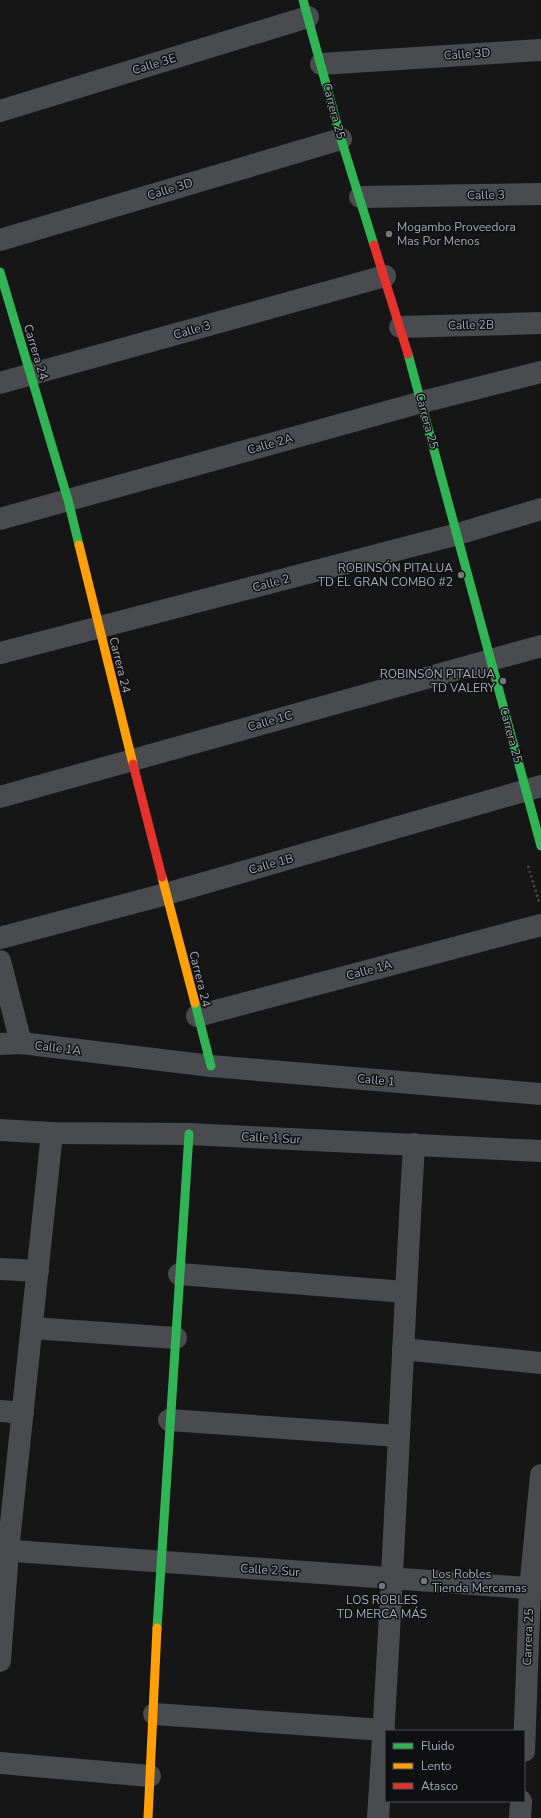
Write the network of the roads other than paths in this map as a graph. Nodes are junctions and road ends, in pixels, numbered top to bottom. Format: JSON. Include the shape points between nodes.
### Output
{"nodes":[{"id":1,"x":305,"y":9,"type":"edge"},
{"id":2,"x":541,"y":50,"type":"edge"},
{"id":3,"x":321,"y":64,"type":"junction"},
{"id":4,"x":0,"y":111,"type":"edge"},
{"id":5,"x":340,"y":139,"type":"junction"},
{"id":6,"x":541,"y":194,"type":"edge"},
{"id":7,"x":360,"y":197,"type":"junction"},
{"id":8,"x":0,"y":240,"type":"edge"},
{"id":9,"x":0,"y":272,"type":"edge"},
{"id":10,"x":385,"y":276,"type":"junction"},
{"id":11,"x":541,"y":324,"type":"edge"},
{"id":12,"x":400,"y":327,"type":"junction"},
{"id":13,"x":541,"y":372,"type":"edge"},
{"id":14,"x":31,"y":375,"type":"junction"},
{"id":15,"x":0,"y":383,"type":"edge"},
{"id":16,"x":422,"y":402,"type":"junction"},
{"id":17,"x":68,"y":500,"type":"junction"},
{"id":18,"x":541,"y":510,"type":"edge"},
{"id":19,"x":0,"y":519,"type":"edge"},
{"id":20,"x":458,"y":534,"type":"junction"},
{"id":21,"x":98,"y":628,"type":"junction"},
{"id":22,"x":541,"y":646,"type":"edge"},
{"id":23,"x":0,"y":653,"type":"edge"},
{"id":24,"x":491,"y":659,"type":"junction"},
{"id":25,"x":132,"y":760,"type":"junction"},
{"id":26,"x":533,"y":788,"type":"edge"},
{"id":27,"x":0,"y":797,"type":"edge"},
{"id":28,"x":541,"y":846,"type":"edge"},
{"id":29,"x":166,"y":894,"type":"junction"},
{"id":30,"x":541,"y":925,"type":"edge"},
{"id":31,"x":0,"y":938,"type":"edge"},
{"id":32,"x":0,"y":961,"type":"edge"},
{"id":33,"x":197,"y":1016,"type":"junction"},
{"id":34,"x":10,"y":1043,"type":"edge"},
{"id":35,"x":211,"y":1066,"type":"junction"},
{"id":36,"x":541,"y":1094,"type":"edge"},
{"id":37,"x":0,"y":1130,"type":"edge"},
{"id":38,"x":52,"y":1133,"type":"junction"},
{"id":39,"x":189,"y":1134,"type":"junction"},
{"id":40,"x":414,"y":1144,"type":"junction"},
{"id":41,"x":541,"y":1151,"type":"edge"},
{"id":42,"x":0,"y":1269,"type":"edge"},
{"id":43,"x":38,"y":1271,"type":"junction"},
{"id":44,"x":179,"y":1274,"type":"junction"},
{"id":45,"x":405,"y":1292,"type":"junction"},
{"id":46,"x":32,"y":1328,"type":"junction"},
{"id":47,"x":176,"y":1338,"type":"junction"},
{"id":48,"x":403,"y":1349,"type":"junction"},
{"id":49,"x":541,"y":1363,"type":"edge"},
{"id":50,"x":0,"y":1411,"type":"edge"},
{"id":51,"x":23,"y":1413,"type":"junction"},
{"id":52,"x":169,"y":1420,"type":"junction"},
{"id":53,"x":398,"y":1436,"type":"junction"},
{"id":54,"x":541,"y":1475,"type":"edge"},
{"id":55,"x":4,"y":1550,"type":"edge"},
{"id":56,"x":160,"y":1562,"type":"junction"},
{"id":57,"x":393,"y":1579,"type":"junction"},
{"id":58,"x":535,"y":1589,"type":"edge"},
{"id":59,"x":0,"y":1661,"type":"edge"},
{"id":60,"x":154,"y":1714,"type":"junction"},
{"id":61,"x":384,"y":1730,"type":"junction"},
{"id":62,"x":530,"y":1741,"type":"edge"},
{"id":63,"x":0,"y":1763,"type":"edge"},
{"id":64,"x":150,"y":1776,"type":"junction"},
{"id":65,"x":383,"y":1790,"type":"edge"},
{"id":66,"x":521,"y":1802,"type":"edge"},
{"id":67,"x":148,"y":1818,"type":"edge"},
{"id":68,"x":378,"y":1818,"type":"edge"},
{"id":69,"x":520,"y":1818,"type":"edge"}],
"edges":[{"from":1,"to":3,"type":"street","name":"Carrera 25"},
{"from":1,"to":4,"type":"street","name":"Calle 3E"},
{"from":2,"to":3,"type":"street","name":"Calle 3D"},
{"from":3,"to":5,"type":"street","name":"Carrera 25"},
{"from":5,"to":7,"type":"street","name":"Carrera 25"},
{"from":5,"to":8,"type":"street","name":"Calle 3D"},
{"from":6,"to":7,"type":"street","name":"Calle 3"},
{"from":7,"to":10,"type":"street","name":"Carrera 25"},
{"from":9,"to":14,"type":"street","name":"Carrera 24"},
{"from":10,"to":12,"type":"street","name":"Carrera 25"},
{"from":10,"to":14,"type":"street","name":"Calle 3"},
{"from":11,"to":12,"type":"street","name":"Calle 2B"},
{"from":12,"to":16,"type":"street","name":"Carrera 25"},
{"from":13,"to":16,"type":"street","name":"Calle 2A"},
{"from":14,"to":15,"type":"street","name":"Calle 3"},
{"from":14,"to":17,"type":"street","name":"Carrera 24"},
{"from":16,"to":17,"type":"street","name":"Calle 2A"},
{"from":16,"to":20,"type":"street","name":"Carrera 25"},
{"from":17,"to":19,"type":"street","name":"Calle 2A"},
{"from":17,"to":21,"type":"street","name":"Carrera 24"},
{"from":18,"to":20,"type":"street","name":"Calle 2"},
{"from":20,"to":21,"type":"street","name":"Calle 2"},
{"from":20,"to":24,"type":"street","name":"Carrera 25"},
{"from":21,"to":23,"type":"street","name":"Calle 2"},
{"from":21,"to":25,"type":"street","name":"Carrera 24"},
{"from":22,"to":24,"type":"street","name":"Calle 1C"},
{"from":24,"to":25,"type":"street","name":"Calle 1C"},
{"from":24,"to":26,"type":"street","name":"Carrera 25"},
{"from":25,"to":27,"type":"street","name":"Calle 1C"},
{"from":25,"to":29,"type":"street","name":"Carrera 24"},
{"from":26,"to":28,"type":"street","name":"Carrera 25"},
{"from":26,"to":29,"type":"street","name":"Calle 1B"},
{"from":29,"to":31,"type":"street","name":"Calle 1B"},
{"from":29,"to":33,"type":"street","name":"Carrera 24"},
{"from":30,"to":33,"type":"street","name":"Calle 1A"},
{"from":32,"to":34,"type":"street"},
{"from":33,"to":35,"type":"street","name":"Carrera 24"},
{"from":34,"to":35,"type":"street","name":"Calle 1A"},
{"from":35,"to":36,"type":"street","name":"Calle 1"},
{"from":37,"to":38,"type":"street","name":"Calle 1 Sur"},
{"from":38,"to":39,"type":"street","name":"Calle 1 Sur"},
{"from":38,"to":43,"type":"street"},
{"from":39,"to":40,"type":"street","name":"Calle 1 Sur"},
{"from":39,"to":44,"type":"street"},
{"from":40,"to":41,"type":"street","name":"Calle 1 Sur"},
{"from":40,"to":45,"type":"street"},
{"from":42,"to":43,"type":"street"},
{"from":43,"to":46,"type":"street"},
{"from":44,"to":45,"type":"street"},
{"from":44,"to":47,"type":"street"},
{"from":45,"to":48,"type":"street"},
{"from":46,"to":47,"type":"street"},
{"from":46,"to":51,"type":"street"},
{"from":47,"to":52,"type":"street"},
{"from":48,"to":49,"type":"street"},
{"from":48,"to":53,"type":"street"},
{"from":50,"to":51,"type":"street"},
{"from":51,"to":55,"type":"street"},
{"from":52,"to":53,"type":"street"},
{"from":52,"to":56,"type":"street"},
{"from":53,"to":57,"type":"street"},
{"from":54,"to":58,"type":"street","name":"Carrera 25"},
{"from":55,"to":56,"type":"street","name":"Calle 2 Sur"},
{"from":55,"to":59,"type":"street"},
{"from":56,"to":57,"type":"street","name":"Calle 2 Sur"},
{"from":56,"to":60,"type":"street"},
{"from":57,"to":58,"type":"street","name":"Calle 2 Sur"},
{"from":57,"to":61,"type":"street"},
{"from":58,"to":62,"type":"street","name":"Carrera 25"},
{"from":60,"to":61,"type":"street"},
{"from":60,"to":64,"type":"street"},
{"from":61,"to":65,"type":"street"},
{"from":63,"to":64,"type":"street"},
{"from":64,"to":67,"type":"street"},
{"from":65,"to":68,"type":"street"},
{"from":66,"to":69,"type":"street"}]}
